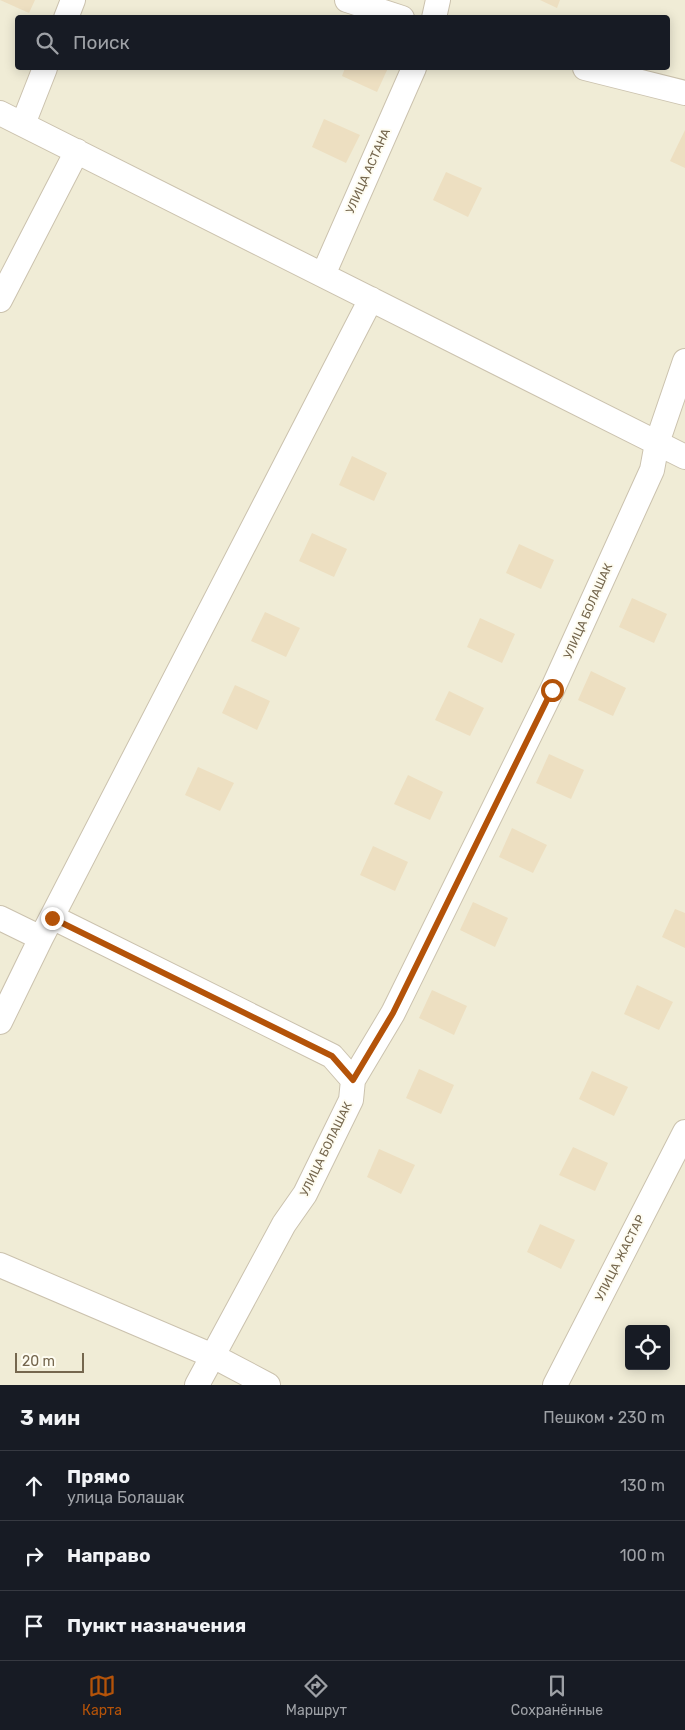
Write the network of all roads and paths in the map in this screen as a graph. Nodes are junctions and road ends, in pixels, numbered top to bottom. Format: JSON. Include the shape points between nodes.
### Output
{"nodes":[{"id":1,"x":73,"y":0,"type":"edge"},
{"id":2,"x":347,"y":0,"type":"edge"},
{"id":3,"x":438,"y":0,"type":"edge"},
{"id":4,"x":67,"y":15,"type":"edge"},
{"id":5,"x":393,"y":15,"type":"edge"},
{"id":6,"x":435,"y":15,"type":"edge"},
{"id":7,"x":45,"y":70,"type":"edge"},
{"id":8,"x":413,"y":70,"type":"edge"},
{"id":9,"x":593,"y":70,"type":"edge"},
{"id":10,"x":685,"y":93,"type":"edge"},
{"id":11,"x":0,"y":113,"type":"edge"},
{"id":12,"x":23,"y":124,"type":"junction"},
{"id":13,"x":77,"y":151,"type":"junction"},
{"id":14,"x":322,"y":275,"type":"junction"},
{"id":15,"x":371,"y":299,"type":"junction"},
{"id":16,"x":0,"y":300,"type":"edge"},
{"id":17,"x":685,"y":361,"type":"edge"},
{"id":18,"x":656,"y":443,"type":"junction"},
{"id":19,"x":685,"y":457,"type":"edge"},
{"id":20,"x":0,"y":918,"type":"edge"},
{"id":21,"x":52,"y":918,"type":"junction"},
{"id":22,"x":41,"y":938,"type":"junction"},
{"id":23,"x":0,"y":1022,"type":"edge"},
{"id":24,"x":353,"y":1080,"type":"junction"},
{"id":25,"x":685,"y":1132,"type":"edge"},
{"id":26,"x":0,"y":1265,"type":"edge"},
{"id":27,"x":213,"y":1356,"type":"junction"},
{"id":28,"x":197,"y":1385,"type":"edge"},
{"id":29,"x":268,"y":1385,"type":"edge"},
{"id":30,"x":555,"y":1385,"type":"edge"}],
"edges":[{"from":1,"to":4,"type":"street"},
{"from":2,"to":5,"type":"street"},
{"from":3,"to":6,"type":"street"},
{"from":7,"to":12,"type":"street"},
{"from":8,"to":14,"type":"street","name":"УЛИЦА АСТАНА"},
{"from":9,"to":10,"type":"street"},
{"from":11,"to":12,"type":"street"},
{"from":12,"to":13,"type":"street"},
{"from":13,"to":14,"type":"street"},
{"from":13,"to":16,"type":"street"},
{"from":14,"to":15,"type":"street"},
{"from":15,"to":18,"type":"street"},
{"from":15,"to":21,"type":"street"},
{"from":17,"to":18,"type":"street","name":"УЛИЦА БОЛАШАК"},
{"from":18,"to":19,"type":"street"},
{"from":18,"to":24,"type":"street","name":"УЛИЦА БОЛАШАК","via":[[652,470],[552,690],[393,1013]]},
{"from":20,"to":22,"type":"street"},
{"from":21,"to":22,"type":"street"},
{"from":21,"to":24,"type":"street","via":[[332,1056]]},
{"from":22,"to":23,"type":"street"},
{"from":24,"to":27,"type":"street","name":"УЛИЦА БОЛАШАК","via":[[351,1100],[305,1194],[284,1224]]},
{"from":25,"to":30,"type":"street","name":"УЛИЦА ЖАСТАР"},
{"from":26,"to":27,"type":"street"},
{"from":27,"to":28,"type":"street","name":"УЛИЦА БОЛАШАК"},
{"from":27,"to":29,"type":"street"}]}
